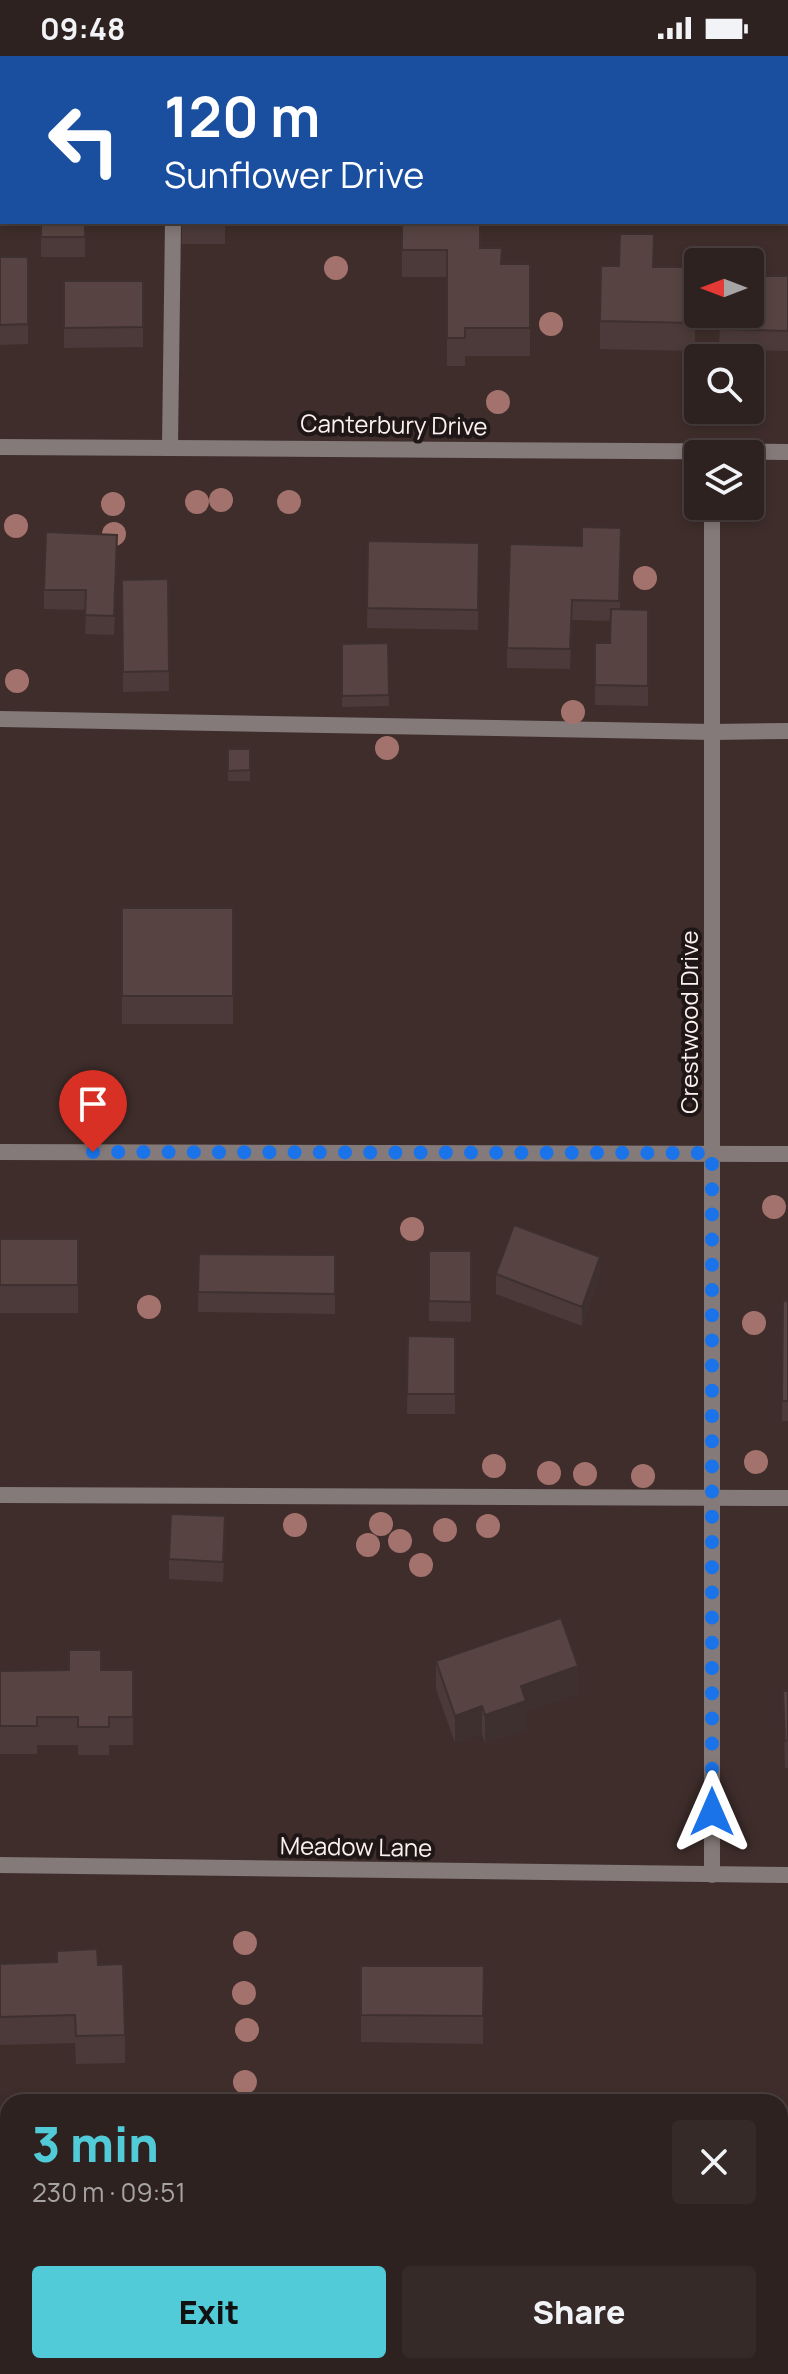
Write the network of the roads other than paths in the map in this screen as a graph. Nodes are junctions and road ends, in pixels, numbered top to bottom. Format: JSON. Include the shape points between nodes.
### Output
{"nodes":[{"id":1,"x":173,"y":224,"type":"edge"},
{"id":2,"x":170,"y":446,"type":"junction"},
{"id":3,"x":0,"y":447,"type":"edge"},
{"id":4,"x":764,"y":452,"type":"edge"},
{"id":5,"x":788,"y":452,"type":"edge"},
{"id":6,"x":684,"y":453,"type":"edge"},
{"id":7,"x":712,"y":520,"type":"edge"},
{"id":8,"x":0,"y":719,"type":"edge"},
{"id":9,"x":788,"y":731,"type":"edge"},
{"id":10,"x":712,"y":732,"type":"junction"},
{"id":11,"x":0,"y":1152,"type":"edge"},
{"id":12,"x":712,"y":1153,"type":"junction"},
{"id":13,"x":788,"y":1154,"type":"edge"},
{"id":14,"x":0,"y":1495,"type":"edge"},
{"id":15,"x":712,"y":1497,"type":"junction"},
{"id":16,"x":788,"y":1498,"type":"edge"},
{"id":17,"x":0,"y":1865,"type":"edge"},
{"id":18,"x":712,"y":1875,"type":"junction"},
{"id":19,"x":788,"y":1875,"type":"edge"}],
"edges":[{"from":1,"to":2,"type":"street"},
{"from":2,"to":3,"type":"street","name":"Canterbury Drive"},
{"from":2,"to":6,"type":"street","name":"Canterbury Drive"},
{"from":4,"to":5,"type":"street","name":"Canterbury Drive"},
{"from":7,"to":10,"type":"street","name":"Crestwood Drive"},
{"from":8,"to":10,"type":"street"},
{"from":9,"to":10,"type":"street"},
{"from":10,"to":12,"type":"street","name":"Crestwood Drive"},
{"from":11,"to":12,"type":"street"},
{"from":12,"to":13,"type":"street"},
{"from":12,"to":15,"type":"street","name":"Crestwood Drive"},
{"from":14,"to":15,"type":"street"},
{"from":15,"to":16,"type":"street"},
{"from":15,"to":18,"type":"street","name":"Crestwood Drive"},
{"from":17,"to":18,"type":"street","name":"Meadow Lane"},
{"from":18,"to":19,"type":"street","name":"Meadow Lane"}]}
